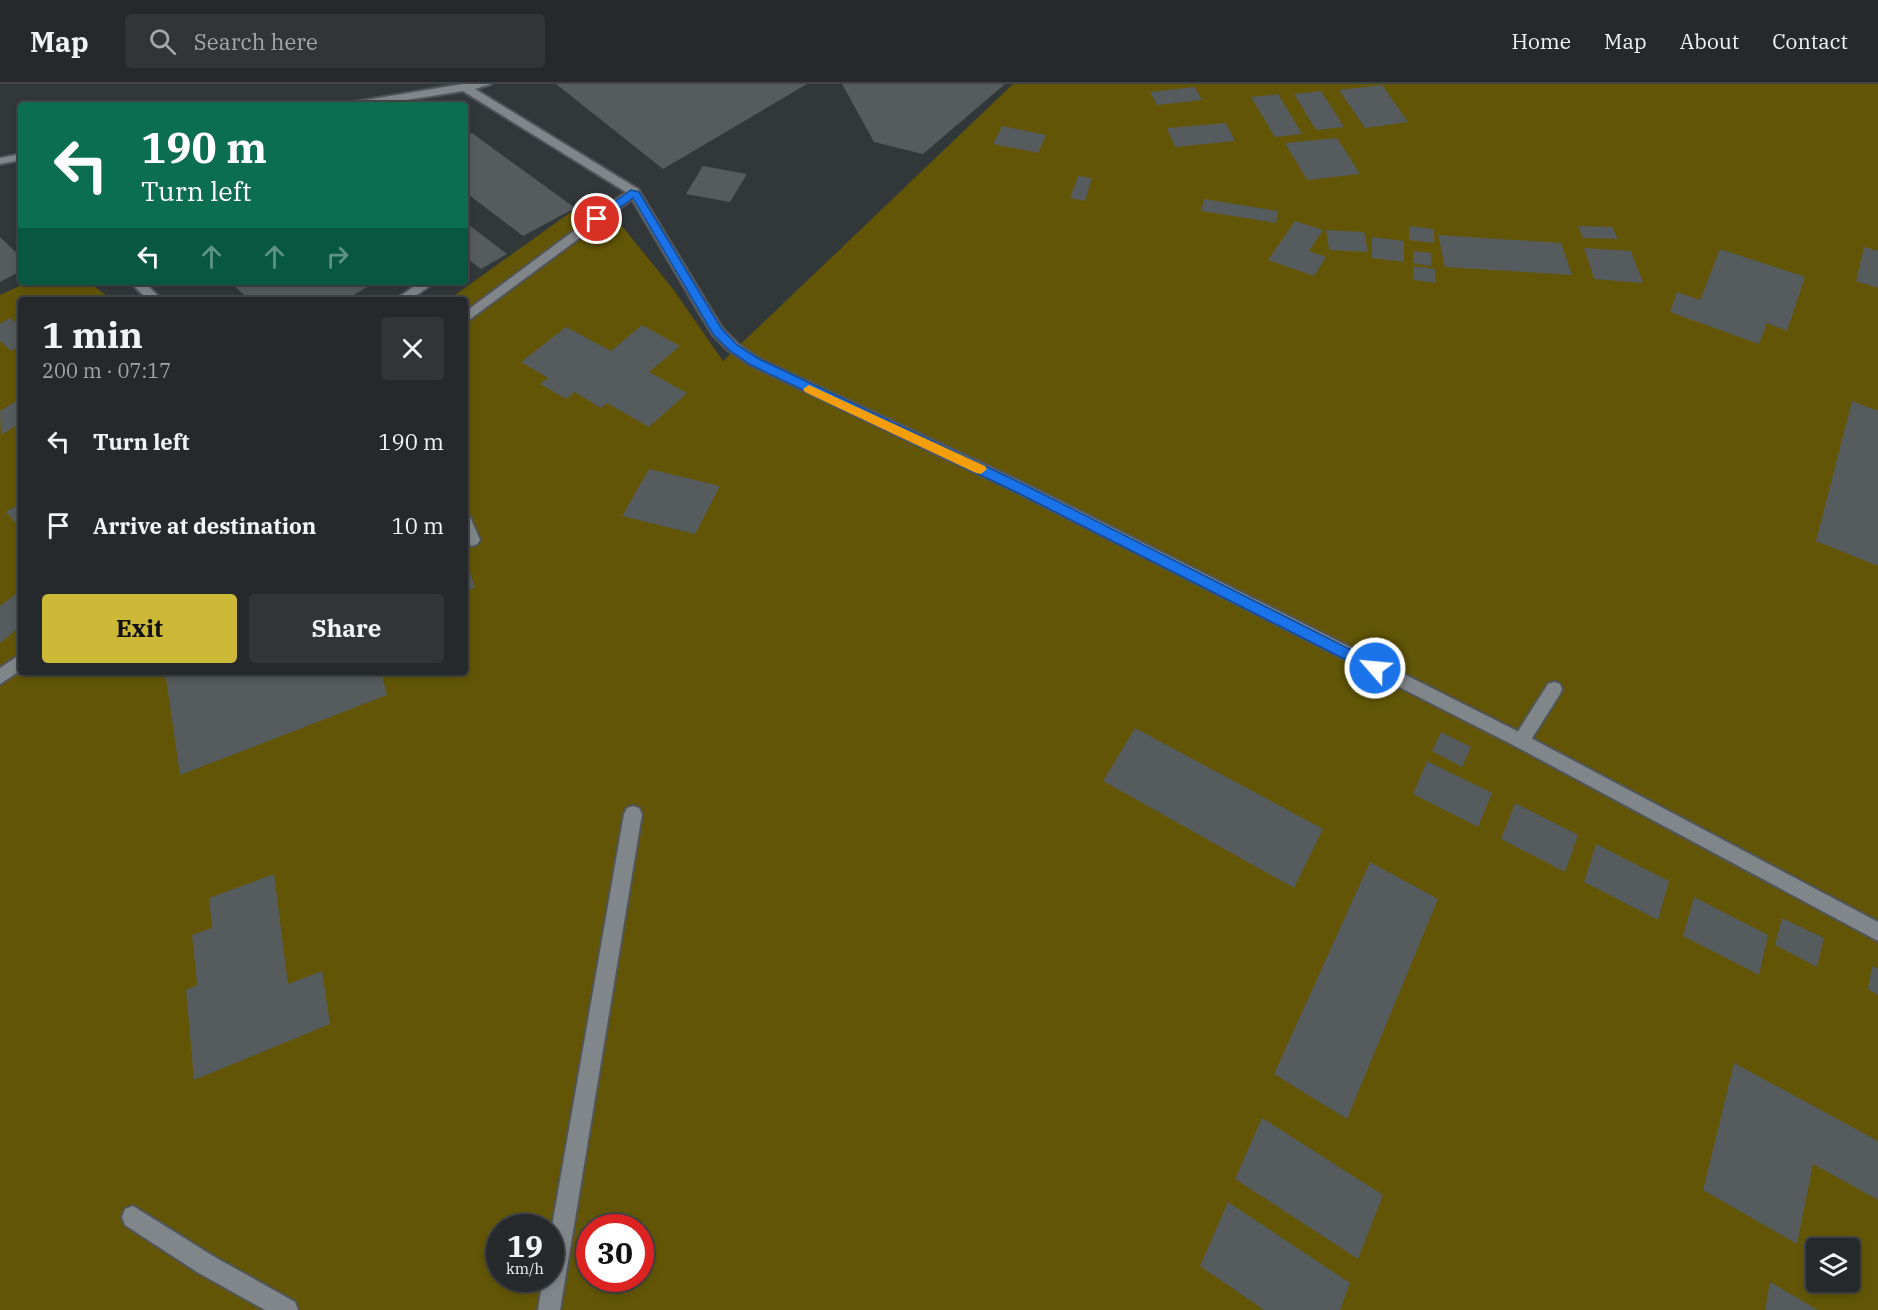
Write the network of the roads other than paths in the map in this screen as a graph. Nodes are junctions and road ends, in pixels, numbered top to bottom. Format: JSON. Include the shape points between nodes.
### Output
{"nodes":[{"id":1,"x":486,"y":84,"type":"edge"},
{"id":2,"x":464,"y":87,"type":"junction"},
{"id":3,"x":372,"y":102,"type":"edge"},
{"id":4,"x":18,"y":158,"type":"edge"},
{"id":5,"x":0,"y":161,"type":"edge"},
{"id":6,"x":634,"y":192,"type":"junction"},
{"id":7,"x":424,"y":285,"type":"edge"},
{"id":8,"x":406,"y":297,"type":"edge"},
{"id":9,"x":468,"y":317,"type":"edge"},
{"id":10,"x":468,"y":530,"type":"edge"},
{"id":11,"x":471,"y":540,"type":"dead end"},
{"id":12,"x":18,"y":663,"type":"edge"},
{"id":13,"x":0,"y":677,"type":"edge"},
{"id":14,"x":1554,"y":689,"type":"dead end"},
{"id":15,"x":1521,"y":741,"type":"junction"},
{"id":16,"x":633,"y":814,"type":"dead end"},
{"id":17,"x":1878,"y":932,"type":"edge"},
{"id":18,"x":133,"y":1217,"type":"dead end"},
{"id":19,"x":287,"y":1310,"type":"edge"},
{"id":20,"x":549,"y":1310,"type":"edge"}],
"edges":[{"from":1,"to":2,"type":"street"},
{"from":2,"to":3,"type":"street"},
{"from":2,"to":6,"type":"street"},
{"from":4,"to":5,"type":"street"},
{"from":6,"to":9,"type":"street"},
{"from":6,"to":15,"type":"street","via":[[717,331],[755,362],[1021,488]]},
{"from":7,"to":8,"type":"street"},
{"from":10,"to":11,"type":"street"},
{"from":12,"to":13,"type":"street"},
{"from":14,"to":15,"type":"street"},
{"from":15,"to":17,"type":"street"},
{"from":16,"to":20,"type":"street"},
{"from":18,"to":19,"type":"street","via":[[205,1264]]}]}
